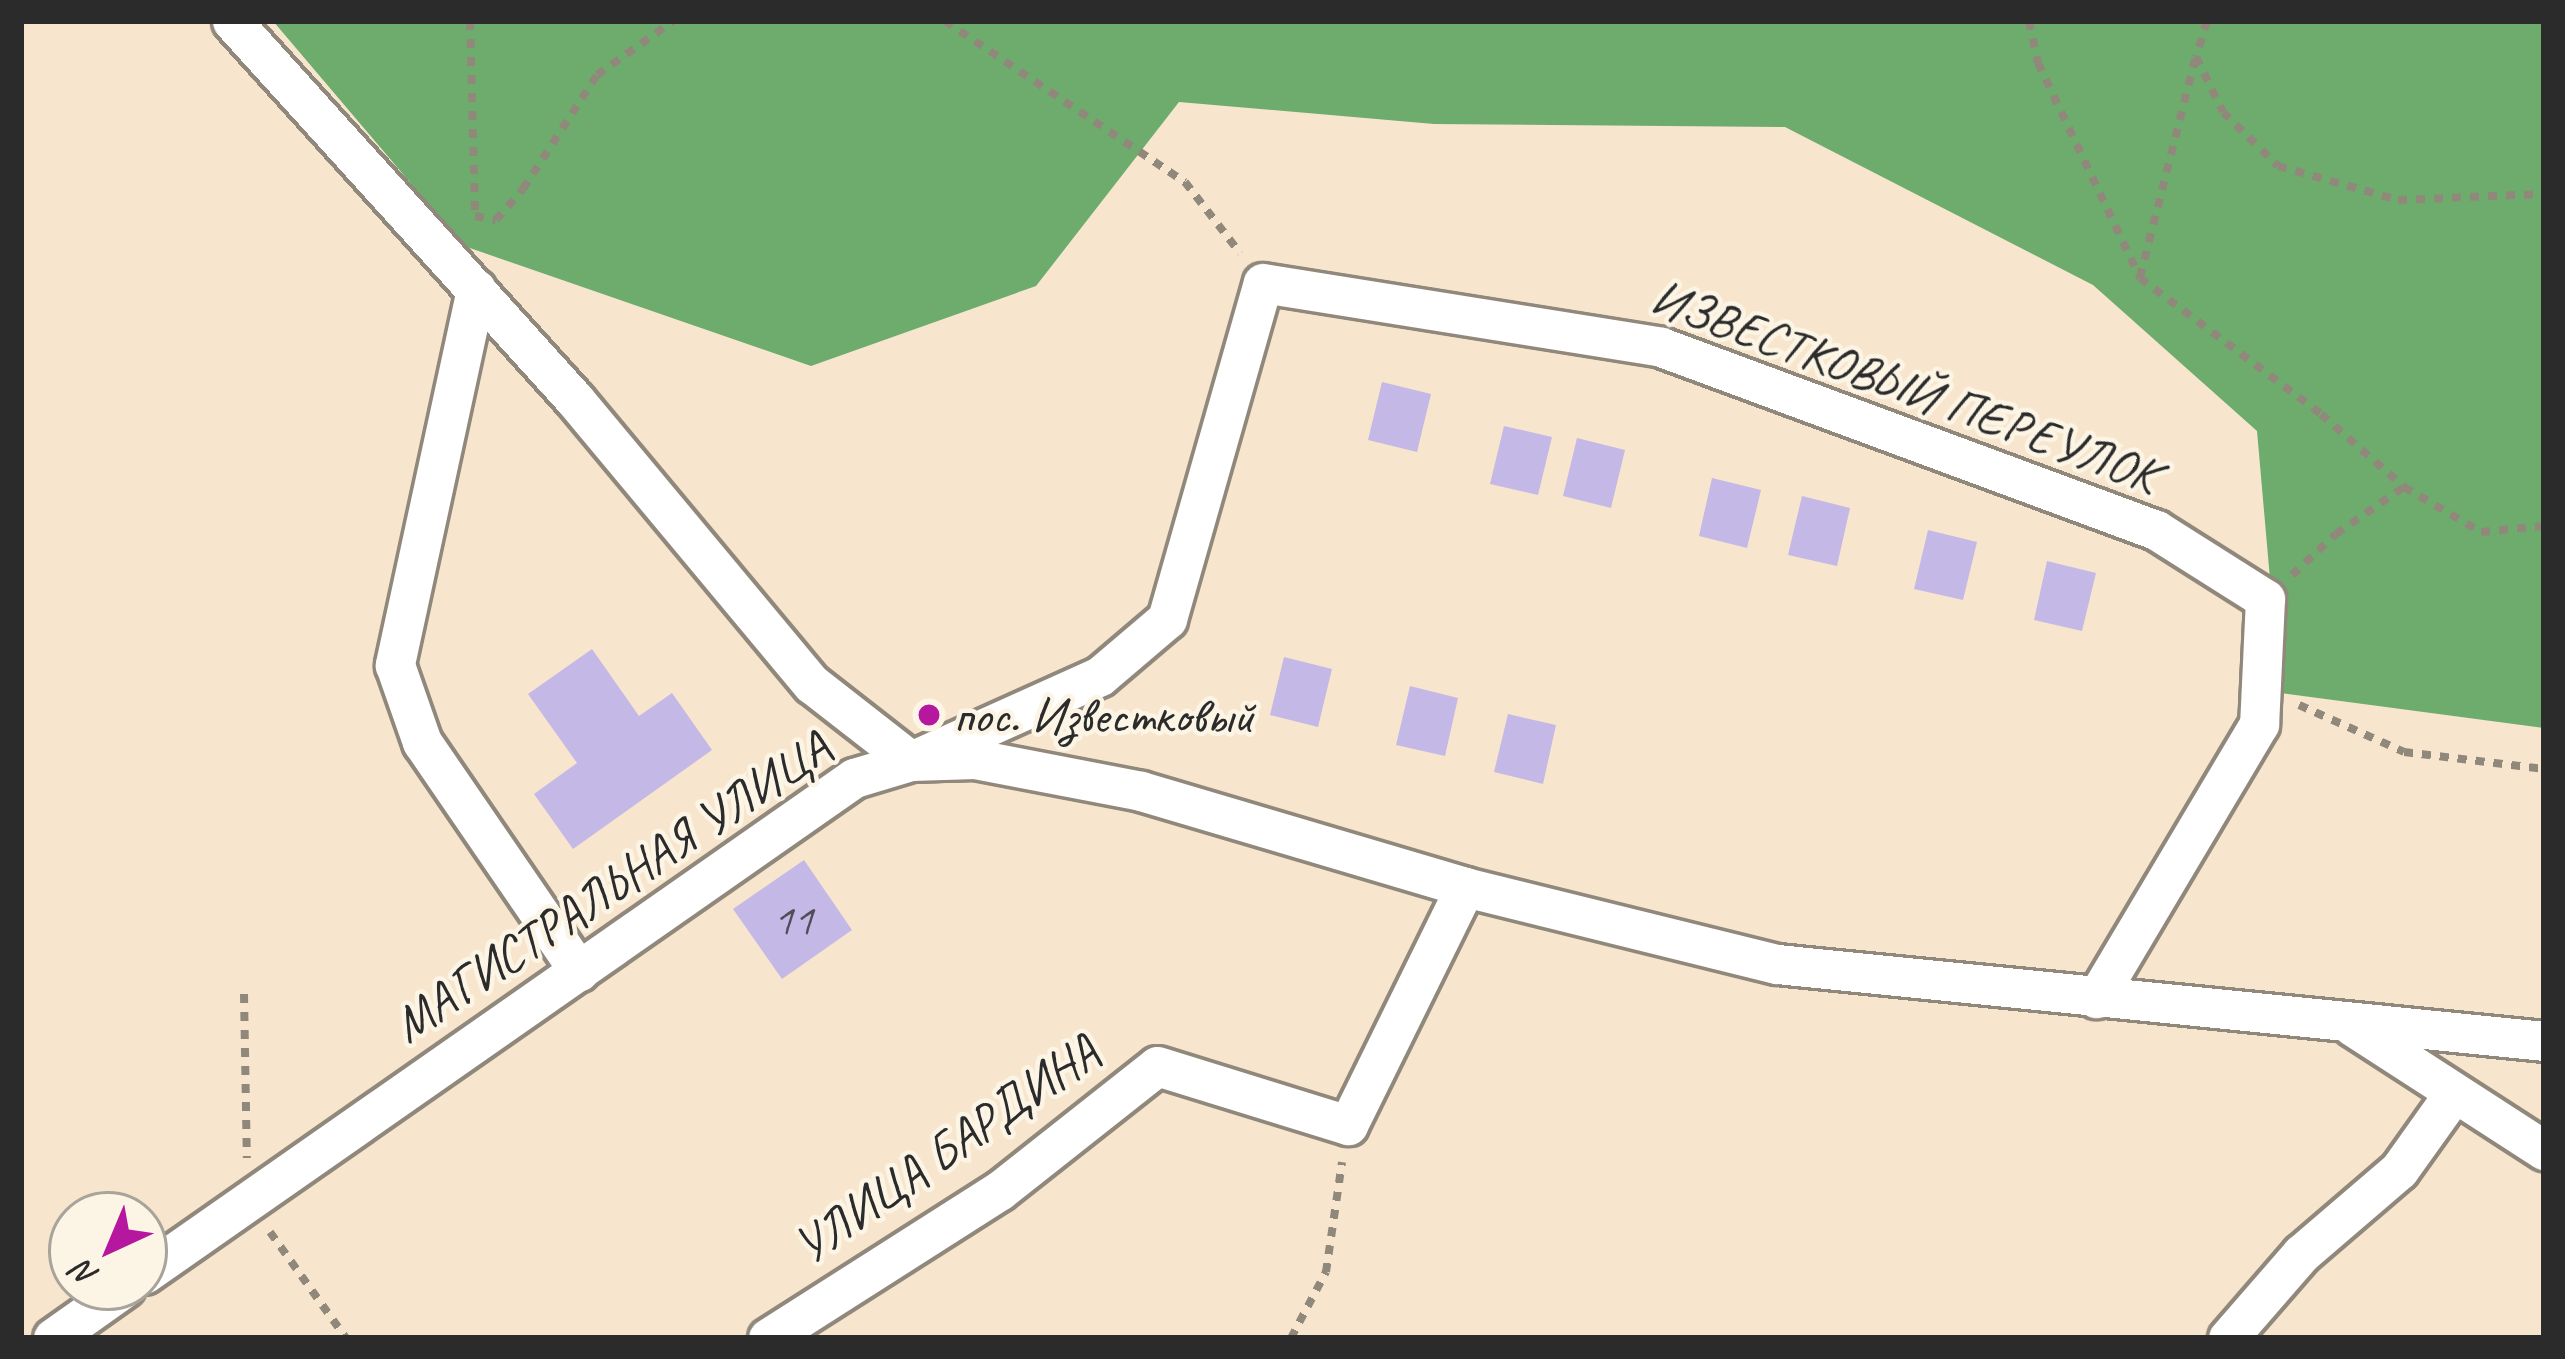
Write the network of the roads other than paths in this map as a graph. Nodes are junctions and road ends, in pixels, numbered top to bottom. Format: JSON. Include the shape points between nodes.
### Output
{"nodes":[{"id":1,"x":232,"y":21,"type":"edge"},
{"id":2,"x":476,"y":290,"type":"junction"},
{"id":3,"x":911,"y":761,"type":"junction"},
{"id":4,"x":1465,"y":886,"type":"junction"},
{"id":5,"x":579,"y":971,"type":"junction"},
{"id":6,"x":2096,"y":998,"type":"junction"},
{"id":7,"x":2345,"y":1022,"type":"junction"},
{"id":8,"x":2544,"y":1041,"type":"edge"},
{"id":9,"x":2454,"y":1093,"type":"junction"},
{"id":10,"x":2544,"y":1150,"type":"edge"},
{"id":11,"x":168,"y":1257,"type":"edge"},
{"id":12,"x":91,"y":1311,"type":"edge"},
{"id":13,"x":53,"y":1338,"type":"edge"},
{"id":14,"x":768,"y":1338,"type":"edge"},
{"id":15,"x":2228,"y":1338,"type":"edge"}],
"edges":[{"from":1,"to":2,"type":"street"},
{"from":2,"to":3,"type":"street","via":[[812,684]]},
{"from":2,"to":5,"type":"street","via":[[395,665],[422,742]]},
{"from":3,"to":4,"type":"street","name":"МАГИСТРАЛЬНАЯ УЛИЦА","via":[[975,758],[1141,791]]},
{"from":3,"to":5,"type":"street","name":"МАГИСТРАЛЬНАЯ УЛИЦА","via":[[854,778]]},
{"from":3,"to":6,"type":"street","name":"ИЗВЕСТКОВЫЙ ПЕРЕУЛОК","via":[[1100,676],[1167,619],[1263,283],[1661,347],[2156,530],[2265,599],[2259,724]]},
{"from":4,"to":6,"type":"street","name":"МАГИСТРАЛЬНАЯ УЛИЦА","via":[[1777,964]]},
{"from":4,"to":14,"type":"street","name":"УЛИЦА БАРДИНА","via":[[1348,1125],[1157,1066],[999,1191]]},
{"from":5,"to":11,"type":"street","name":"МАГИСТРАЛЬНАЯ УЛИЦА"},
{"from":6,"to":7,"type":"street","name":"МАГИСТРАЛЬНАЯ УЛИЦА"},
{"from":7,"to":8,"type":"street","name":"МАГИСТРАЛЬНАЯ УЛИЦА"},
{"from":7,"to":9,"type":"street"},
{"from":9,"to":10,"type":"street"},
{"from":9,"to":15,"type":"street","via":[[2399,1170],[2301,1254]]},
{"from":12,"to":13,"type":"street"}]}
